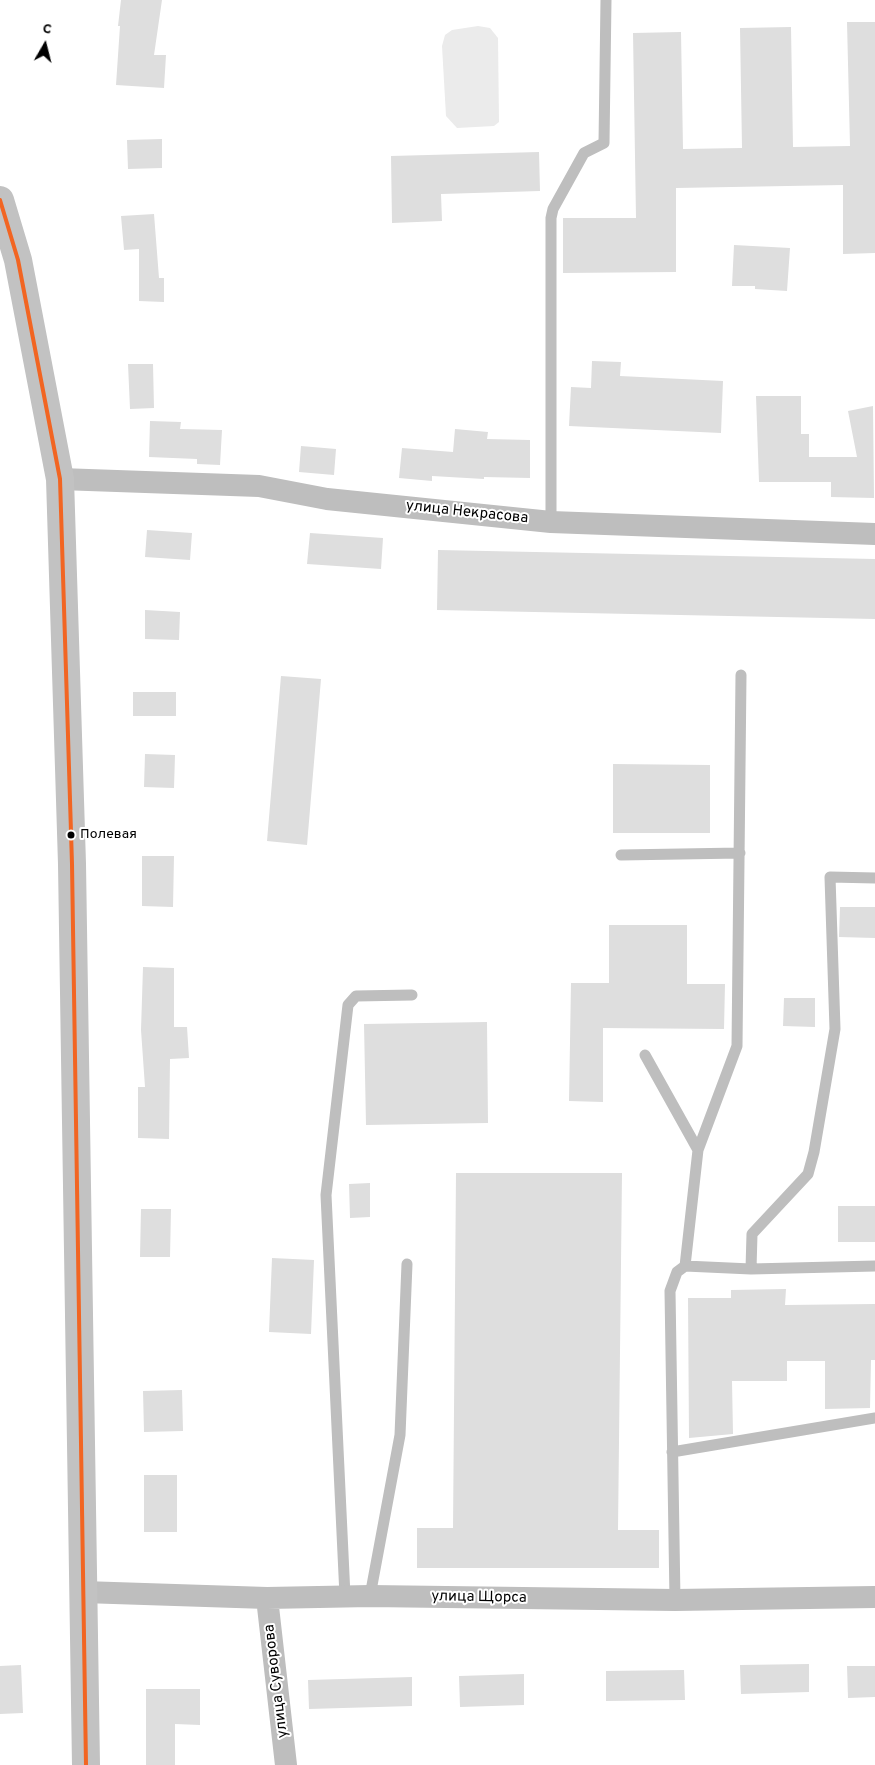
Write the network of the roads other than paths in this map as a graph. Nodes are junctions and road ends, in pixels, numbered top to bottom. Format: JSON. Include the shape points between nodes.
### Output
{"nodes":[{"id":1,"x":606,"y":0,"type":"edge"},
{"id":2,"x":0,"y":200,"type":"edge"},
{"id":3,"x":60,"y":479,"type":"junction"},
{"id":4,"x":551,"y":522,"type":"junction"},
{"id":5,"x":875,"y":534,"type":"edge"},
{"id":6,"x":741,"y":675,"type":"dead end"},
{"id":7,"x":740,"y":853,"type":"junction"},
{"id":8,"x":621,"y":855,"type":"dead end"},
{"id":9,"x":875,"y":878,"type":"edge"},
{"id":10,"x":412,"y":995,"type":"dead end"},
{"id":11,"x":645,"y":1055,"type":"dead end"},
{"id":12,"x":698,"y":1150,"type":"junction"},
{"id":13,"x":407,"y":1264,"type":"dead end"},
{"id":14,"x":684,"y":1266,"type":"junction"},
{"id":15,"x":875,"y":1266,"type":"edge"},
{"id":16,"x":751,"y":1268,"type":"junction"},
{"id":17,"x":875,"y":1418,"type":"edge"},
{"id":18,"x":672,"y":1452,"type":"junction"},
{"id":19,"x":83,"y":1592,"type":"junction"},
{"id":20,"x":345,"y":1596,"type":"junction"},
{"id":21,"x":370,"y":1596,"type":"junction"},
{"id":22,"x":875,"y":1597,"type":"edge"},
{"id":23,"x":267,"y":1598,"type":"junction"},
{"id":24,"x":675,"y":1600,"type":"junction"},
{"id":25,"x":86,"y":1765,"type":"edge"},
{"id":26,"x":286,"y":1765,"type":"edge"}],
"edges":[{"from":1,"to":4,"type":"lane","via":[[604,143],[584,153],[551,218]]},
{"from":2,"to":3,"type":"street","via":[[18,260]]},
{"from":3,"to":4,"type":"street","name":"улица Некрасова","via":[[259,486],[327,499]]},
{"from":3,"to":19,"type":"street","via":[[72,864]]},
{"from":4,"to":5,"type":"street","name":"улица Некрасова"},
{"from":6,"to":7,"type":"lane"},
{"from":7,"to":8,"type":"lane"},
{"from":7,"to":12,"type":"lane","via":[[738,1046]]},
{"from":9,"to":16,"type":"lane","via":[[830,877],[835,1029],[814,1152],[808,1174],[752,1234]]},
{"from":10,"to":20,"type":"lane","via":[[356,996],[348,1005],[326,1195]]},
{"from":11,"to":12,"type":"lane"},
{"from":12,"to":14,"type":"lane"},
{"from":13,"to":21,"type":"lane","via":[[400,1436]]},
{"from":14,"to":16,"type":"lane"},
{"from":14,"to":18,"type":"lane","via":[[677,1272],[670,1291]]},
{"from":15,"to":16,"type":"lane"},
{"from":17,"to":18,"type":"lane"},
{"from":18,"to":24,"type":"lane"},
{"from":19,"to":23,"type":"street","name":"улица Щорса"},
{"from":19,"to":25,"type":"street"},
{"from":20,"to":21,"type":"street","name":"улица Щорса"},
{"from":20,"to":23,"type":"street","name":"улица Щорса"},
{"from":21,"to":24,"type":"street","name":"улица Щорса"},
{"from":22,"to":24,"type":"street","name":"улица Щорса"},
{"from":23,"to":26,"type":"street","name":"улица Суворова"}]}
